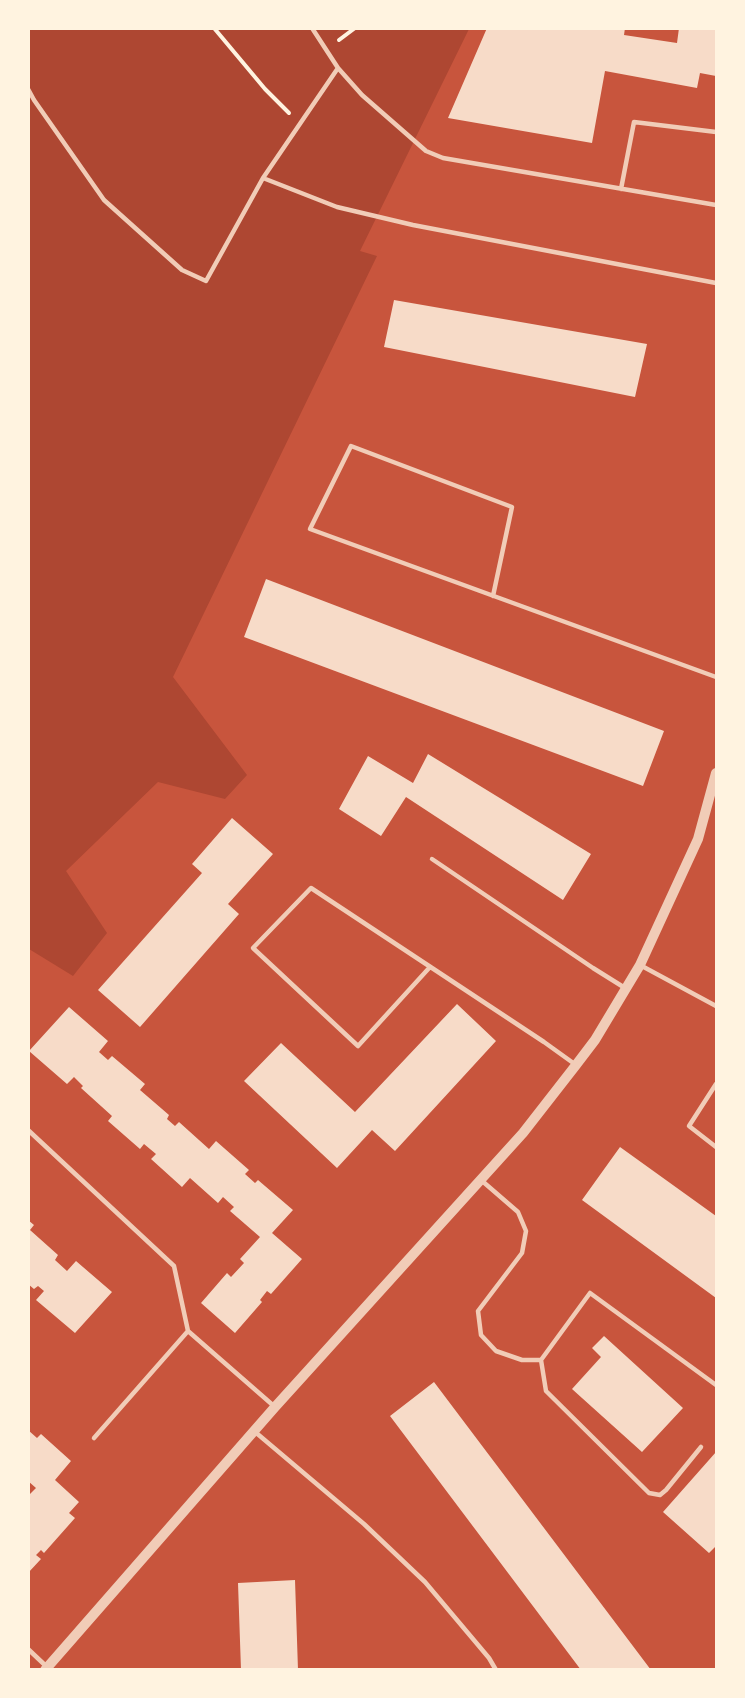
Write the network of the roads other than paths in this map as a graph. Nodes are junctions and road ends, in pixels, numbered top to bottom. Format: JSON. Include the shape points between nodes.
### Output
{"nodes":[{"id":1,"x":312,"y":28,"type":"edge"},
{"id":2,"x":338,"y":68,"type":"junction"},
{"id":3,"x":28,"y":89,"type":"edge"},
{"id":4,"x":717,"y":132,"type":"edge"},
{"id":5,"x":263,"y":178,"type":"junction"},
{"id":6,"x":621,"y":189,"type":"junction"},
{"id":7,"x":717,"y":206,"type":"edge"},
{"id":8,"x":717,"y":283,"type":"edge"},
{"id":9,"x":493,"y":596,"type":"junction"},
{"id":10,"x":717,"y":677,"type":"edge"},
{"id":11,"x":717,"y":773,"type":"edge"},
{"id":12,"x":432,"y":859,"type":"dead end"},
{"id":13,"x":640,"y":965,"type":"junction"},
{"id":14,"x":430,"y":967,"type":"junction"},
{"id":15,"x":625,"y":988,"type":"junction"},
{"id":16,"x":717,"y":1006,"type":"edge"},
{"id":17,"x":576,"y":1065,"type":"junction"},
{"id":18,"x":717,"y":1084,"type":"edge"},
{"id":19,"x":28,"y":1130,"type":"edge"},
{"id":20,"x":717,"y":1148,"type":"edge"},
{"id":21,"x":481,"y":1180,"type":"junction"},
{"id":22,"x":188,"y":1331,"type":"junction"},
{"id":23,"x":541,"y":1360,"type":"junction"},
{"id":24,"x":717,"y":1385,"type":"edge"},
{"id":25,"x":275,"y":1407,"type":"junction"},
{"id":26,"x":254,"y":1431,"type":"junction"},
{"id":27,"x":94,"y":1438,"type":"dead end"},
{"id":28,"x":701,"y":1447,"type":"dead end"},
{"id":29,"x":28,"y":1649,"type":"edge"},
{"id":30,"x":46,"y":1668,"type":"edge"},
{"id":31,"x":496,"y":1670,"type":"edge"}],
"edges":[{"from":1,"to":2,"type":"lane"},
{"from":2,"to":5,"type":"lane"},
{"from":2,"to":6,"type":"lane","via":[[362,95],[426,151],[443,158]]},
{"from":3,"to":5,"type":"lane","via":[[104,200],[182,270],[206,281]]},
{"from":4,"to":6,"type":"lane","via":[[634,122]]},
{"from":5,"to":8,"type":"lane","via":[[337,207],[412,225]]},
{"from":6,"to":7,"type":"lane"},
{"from":9,"to":9,"type":"lane","via":[[310,529],[351,446],[512,507]]},
{"from":9,"to":10,"type":"lane"},
{"from":11,"to":13,"type":"street","via":[[698,838]]},
{"from":12,"to":15,"type":"lane"},
{"from":13,"to":15,"type":"street"},
{"from":13,"to":16,"type":"lane"},
{"from":14,"to":14,"type":"lane","via":[[311,888],[253,948],[358,1046]]},
{"from":14,"to":17,"type":"lane"},
{"from":15,"to":17,"type":"street"},
{"from":17,"to":21,"type":"street"},
{"from":18,"to":20,"type":"lane","via":[[689,1126]]},
{"from":19,"to":22,"type":"lane","via":[[174,1266]]},
{"from":21,"to":23,"type":"lane","via":[[518,1212],[526,1231],[522,1253],[478,1311],[480,1335],[496,1352],[522,1360]]},
{"from":21,"to":25,"type":"street"},
{"from":22,"to":25,"type":"lane"},
{"from":22,"to":27,"type":"lane"},
{"from":23,"to":24,"type":"lane","via":[[590,1293]]},
{"from":23,"to":28,"type":"lane","via":[[546,1391],[649,1493],[660,1495],[666,1490]]},
{"from":25,"to":26,"type":"street"},
{"from":26,"to":30,"type":"street"},
{"from":26,"to":31,"type":"lane","via":[[364,1524],[425,1582]]},
{"from":29,"to":30,"type":"lane"}]}
